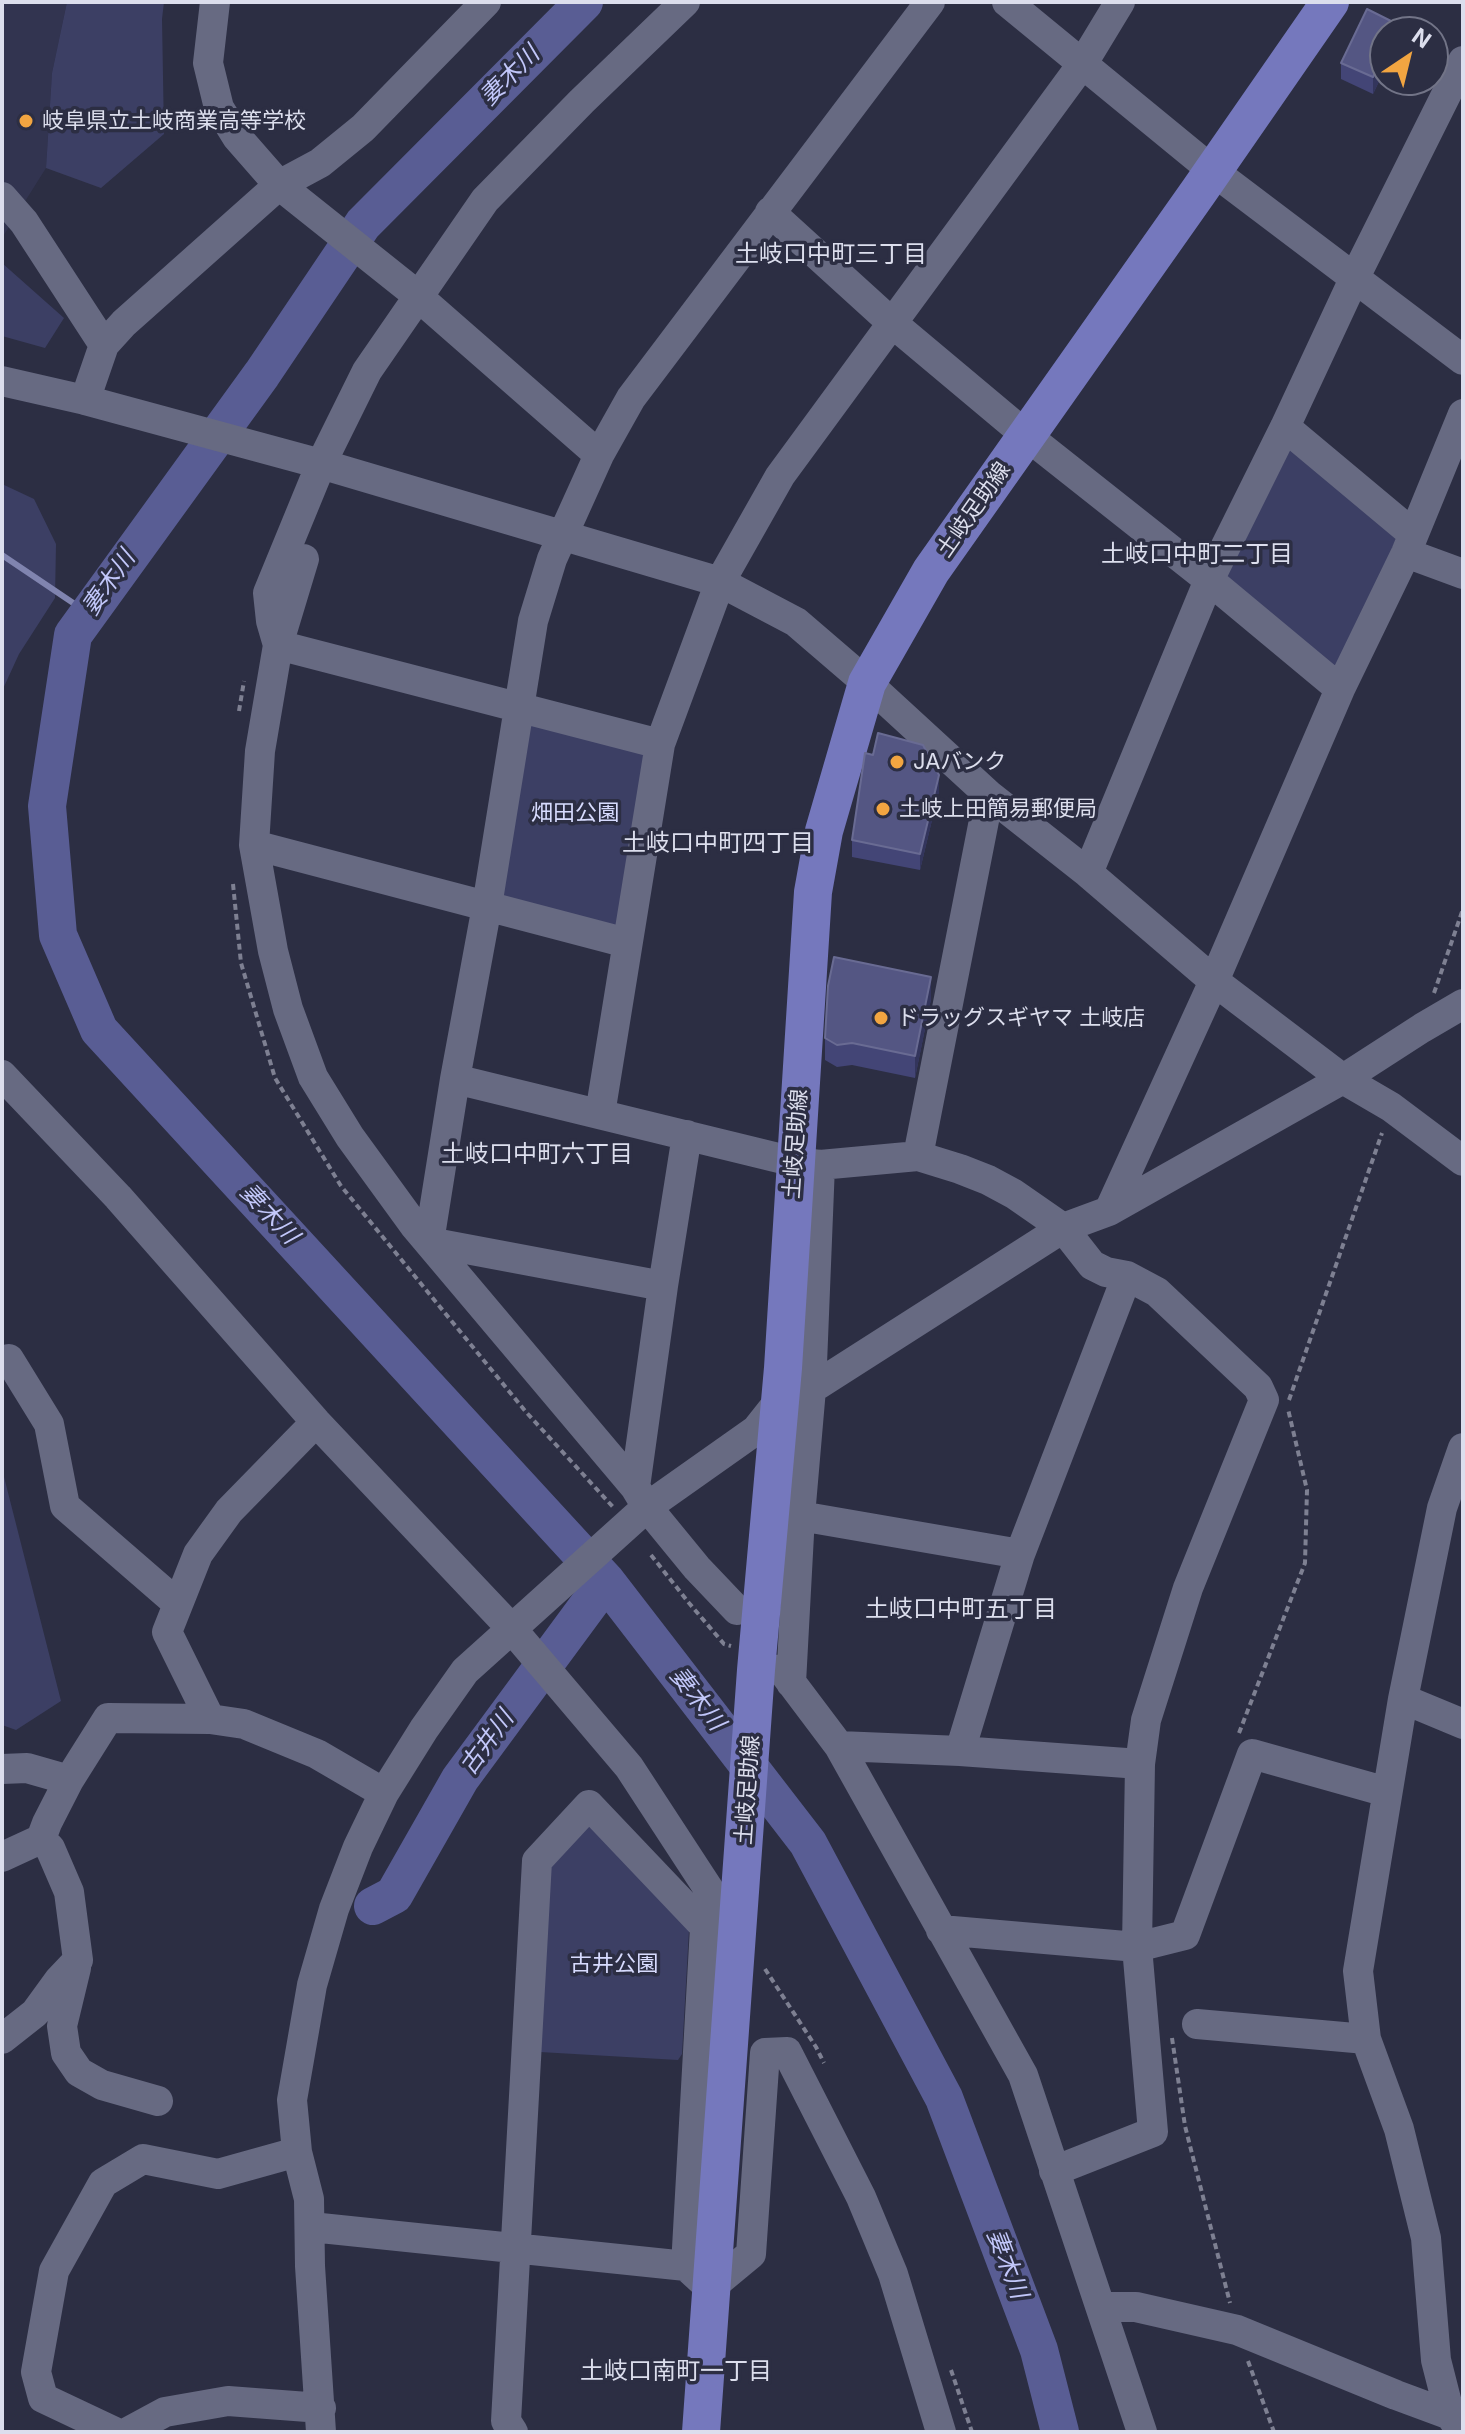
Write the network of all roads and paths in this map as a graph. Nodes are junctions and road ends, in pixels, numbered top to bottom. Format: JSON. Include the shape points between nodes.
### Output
{"nodes":[{"id":1,"x":215,"y":2,"type":"edge"},
{"id":2,"x":485,"y":2,"type":"edge"},
{"id":3,"x":685,"y":2,"type":"edge"},
{"id":4,"x":930,"y":2,"type":"edge"},
{"id":5,"x":1007,"y":2,"type":"edge"},
{"id":6,"x":1120,"y":2,"type":"edge"},
{"id":7,"x":1330,"y":2,"type":"edge"},
{"id":8,"x":1463,"y":61,"type":"edge"},
{"id":9,"x":1083,"y":63,"type":"junction"},
{"id":10,"x":1213,"y":171,"type":"junction"},
{"id":11,"x":288,"y":192,"type":"junction"},
{"id":12,"x":2,"y":197,"type":"edge"},
{"id":13,"x":770,"y":212,"type":"junction"},
{"id":14,"x":1354,"y":279,"type":"junction"},
{"id":15,"x":412,"y":292,"type":"junction"},
{"id":16,"x":891,"y":322,"type":"junction"},
{"id":17,"x":104,"y":345,"type":"junction"},
{"id":18,"x":1463,"y":360,"type":"edge"},
{"id":19,"x":2,"y":381,"type":"edge"},
{"id":20,"x":85,"y":400,"type":"junction"},
{"id":21,"x":1463,"y":414,"type":"edge"},
{"id":22,"x":1285,"y":427,"type":"junction"},
{"id":23,"x":1027,"y":436,"type":"junction"},
{"id":24,"x":599,"y":455,"type":"junction"},
{"id":25,"x":312,"y":462,"type":"junction"},
{"id":26,"x":563,"y":537,"type":"junction"},
{"id":27,"x":1409,"y":543,"type":"junction"},
{"id":28,"x":304,"y":559,"type":"dead end"},
{"id":29,"x":1463,"y":574,"type":"edge"},
{"id":30,"x":1209,"y":580,"type":"junction"},
{"id":31,"x":720,"y":582,"type":"junction"},
{"id":32,"x":278,"y":645,"type":"junction"},
{"id":33,"x":867,"y":683,"type":"junction"},
{"id":34,"x":1340,"y":689,"type":"junction"},
{"id":35,"x":519,"y":708,"type":"junction"},
{"id":36,"x":660,"y":744,"type":"junction"},
{"id":37,"x":989,"y":795,"type":"junction"},
{"id":38,"x":254,"y":845,"type":"junction"},
{"id":39,"x":1088,"y":873,"type":"junction"},
{"id":40,"x":487,"y":906,"type":"junction"},
{"id":41,"x":1463,"y":909,"type":"edge"},
{"id":42,"x":627,"y":943,"type":"junction"},
{"id":43,"x":1214,"y":981,"type":"junction"},
{"id":44,"x":1463,"y":1004,"type":"edge"},
{"id":45,"x":1422,"y":1028,"type":"junction"},
{"id":46,"x":2,"y":1075,"type":"edge"},
{"id":47,"x":455,"y":1079,"type":"junction"},
{"id":48,"x":1343,"y":1079,"type":"junction"},
{"id":49,"x":1391,"y":1107,"type":"junction"},
{"id":50,"x":600,"y":1114,"type":"junction"},
{"id":51,"x":687,"y":1135,"type":"junction"},
{"id":52,"x":918,"y":1156,"type":"junction"},
{"id":53,"x":1463,"y":1161,"type":"edge"},
{"id":54,"x":808,"y":1164,"type":"junction"},
{"id":55,"x":1109,"y":1211,"type":"junction"},
{"id":56,"x":1063,"y":1228,"type":"junction"},
{"id":57,"x":429,"y":1242,"type":"junction"},
{"id":58,"x":1127,"y":1276,"type":"junction"},
{"id":59,"x":663,"y":1286,"type":"junction"},
{"id":60,"x":9,"y":1359,"type":"dead end"},
{"id":61,"x":795,"y":1395,"type":"junction"},
{"id":62,"x":1276,"y":1403,"type":"junction"},
{"id":63,"x":316,"y":1422,"type":"junction"},
{"id":64,"x":1463,"y":1448,"type":"edge"},
{"id":65,"x":636,"y":1506,"type":"junction"},
{"id":66,"x":800,"y":1516,"type":"junction"},
{"id":67,"x":1020,"y":1554,"type":"junction"},
{"id":68,"x":178,"y":1604,"type":"junction"},
{"id":69,"x":737,"y":1610,"type":"dead end"},
{"id":70,"x":518,"y":1622,"type":"junction"},
{"id":71,"x":776,"y":1674,"type":"junction"},
{"id":72,"x":1403,"y":1699,"type":"junction"},
{"id":73,"x":210,"y":1719,"type":"junction"},
{"id":74,"x":1463,"y":1724,"type":"edge"},
{"id":75,"x":1236,"y":1741,"type":"dead end"},
{"id":76,"x":839,"y":1746,"type":"junction"},
{"id":77,"x":960,"y":1751,"type":"junction"},
{"id":78,"x":1140,"y":1764,"type":"junction"},
{"id":79,"x":2,"y":1769,"type":"edge"},
{"id":80,"x":69,"y":1780,"type":"junction"},
{"id":81,"x":1387,"y":1792,"type":"junction"},
{"id":82,"x":384,"y":1793,"type":"junction"},
{"id":83,"x":41,"y":1839,"type":"junction"},
{"id":84,"x":2,"y":1857,"type":"edge"},
{"id":85,"x":740,"y":1918,"type":"junction"},
{"id":86,"x":941,"y":1930,"type":"junction"},
{"id":87,"x":1137,"y":1947,"type":"junction"},
{"id":88,"x":78,"y":1960,"type":"junction"},
{"id":89,"x":1184,"y":2029,"type":"joint"},
{"id":90,"x":2,"y":2039,"type":"edge"},
{"id":91,"x":1366,"y":2039,"type":"junction"},
{"id":92,"x":158,"y":2101,"type":"dead end"},
{"id":93,"x":297,"y":2152,"type":"junction"},
{"id":94,"x":1054,"y":2171,"type":"junction"},
{"id":95,"x":311,"y":2227,"type":"junction"},
{"id":96,"x":514,"y":2249,"type":"junction"},
{"id":97,"x":698,"y":2277,"type":"junction"},
{"id":98,"x":1102,"y":2307,"type":"junction"},
{"id":99,"x":1237,"y":2330,"type":"junction"},
{"id":100,"x":1450,"y":2361,"type":"edge"},
{"id":101,"x":321,"y":2420,"type":"edge"},
{"id":102,"x":1456,"y":2423,"type":"edge"},
{"id":103,"x":141,"y":2429,"type":"edge"},
{"id":104,"x":115,"y":2432,"type":"edge"},
{"id":105,"x":513,"y":2432,"type":"edge"},
{"id":106,"x":701,"y":2432,"type":"edge"},
{"id":107,"x":941,"y":2432,"type":"edge"},
{"id":108,"x":1142,"y":2432,"type":"edge"},
{"id":109,"x":1274,"y":2432,"type":"edge"}],
"edges":[{"from":1,"to":11,"type":"street","via":[[208,63],[219,108],[237,137]]},
{"from":2,"to":11,"type":"street","via":[[363,128]]},
{"from":3,"to":15,"type":"street","via":[[485,200]]},
{"from":4,"to":13,"type":"street"},
{"from":5,"to":9,"type":"street"},
{"from":6,"to":9,"type":"street"},
{"from":7,"to":10,"type":"main road","name":"土岐足助線"},
{"from":8,"to":14,"type":"street"},
{"from":9,"to":10,"type":"street"},
{"from":9,"to":16,"type":"street"},
{"from":10,"to":14,"type":"street"},
{"from":10,"to":23,"type":"main road","name":"土岐足助線"},
{"from":11,"to":15,"type":"street"},
{"from":11,"to":17,"type":"street","via":[[124,323]]},
{"from":12,"to":17,"type":"street"},
{"from":13,"to":16,"type":"street"},
{"from":13,"to":24,"type":"street","via":[[631,398]]},
{"from":14,"to":18,"type":"street"},
{"from":14,"to":22,"type":"street"},
{"from":15,"to":24,"type":"street"},
{"from":15,"to":25,"type":"street"},
{"from":16,"to":23,"type":"street"},
{"from":16,"to":31,"type":"street","via":[[780,476]]},
{"from":17,"to":20,"type":"street"},
{"from":19,"to":20,"type":"street"},
{"from":20,"to":25,"type":"street"},
{"from":21,"to":27,"type":"street"},
{"from":22,"to":27,"type":"street"},
{"from":22,"to":30,"type":"street"},
{"from":23,"to":30,"type":"street"},
{"from":23,"to":33,"type":"main road","name":"土岐足助線","via":[[931,571]]},
{"from":24,"to":26,"type":"street"},
{"from":25,"to":26,"type":"street"},
{"from":25,"to":32,"type":"street","via":[[268,593]]},
{"from":26,"to":31,"type":"street"},
{"from":26,"to":35,"type":"street","via":[[533,621]]},
{"from":27,"to":29,"type":"street"},
{"from":27,"to":34,"type":"street"},
{"from":28,"to":32,"type":"street"},
{"from":30,"to":34,"type":"street"},
{"from":30,"to":39,"type":"street"},
{"from":31,"to":33,"type":"street","via":[[796,622]]},
{"from":31,"to":36,"type":"street"},
{"from":32,"to":35,"type":"street"},
{"from":32,"to":38,"type":"street","via":[[260,751]]},
{"from":33,"to":37,"type":"street"},
{"from":33,"to":54,"type":"main road","name":"土岐足助線","via":[[824,831],[813,892]]},
{"from":34,"to":43,"type":"street"},
{"from":35,"to":36,"type":"street"},
{"from":35,"to":40,"type":"street"},
{"from":36,"to":42,"type":"street"},
{"from":37,"to":39,"type":"street"},
{"from":37,"to":52,"type":"street"},
{"from":38,"to":40,"type":"street"},
{"from":38,"to":57,"type":"street","via":[[273,951],[313,1077],[350,1137]]},
{"from":39,"to":43,"type":"street"},
{"from":40,"to":42,"type":"street"},
{"from":40,"to":47,"type":"street"},
{"from":41,"to":45,"type":"path"},
{"from":42,"to":50,"type":"street"},
{"from":43,"to":48,"type":"street"},
{"from":43,"to":55,"type":"street"},
{"from":44,"to":45,"type":"street"},
{"from":45,"to":48,"type":"street"},
{"from":46,"to":63,"type":"street","via":[[118,1197]]},
{"from":47,"to":50,"type":"street"},
{"from":47,"to":57,"type":"street"},
{"from":48,"to":49,"type":"street"},
{"from":48,"to":55,"type":"street"},
{"from":49,"to":53,"type":"street"},
{"from":49,"to":62,"type":"path"},
{"from":50,"to":51,"type":"street"},
{"from":51,"to":54,"type":"street"},
{"from":51,"to":59,"type":"street"},
{"from":52,"to":54,"type":"street"},
{"from":52,"to":56,"type":"street","via":[[988,1180]]},
{"from":54,"to":61,"type":"main road","name":"土岐足助線"},
{"from":55,"to":56,"type":"street"},
{"from":56,"to":58,"type":"street","via":[[1092,1265]]},
{"from":56,"to":61,"type":"street"},
{"from":57,"to":59,"type":"street"},
{"from":57,"to":65,"type":"street"},
{"from":58,"to":62,"type":"street","via":[[1157,1292]]},
{"from":58,"to":67,"type":"street"},
{"from":59,"to":65,"type":"street"},
{"from":60,"to":68,"type":"street","via":[[49,1424],[65,1506]]},
{"from":61,"to":65,"type":"street","via":[[756,1430]]},
{"from":61,"to":66,"type":"street"},
{"from":61,"to":71,"type":"main road","name":"土岐足助線"},
{"from":62,"to":75,"type":"path","via":[[1307,1490],[1305,1563]]},
{"from":62,"to":78,"type":"street","via":[[1188,1588],[1146,1720]]},
{"from":63,"to":68,"type":"street","via":[[229,1511],[198,1554]]},
{"from":63,"to":70,"type":"street"},
{"from":64,"to":72,"type":"street","via":[[1442,1508]]},
{"from":65,"to":69,"type":"street"},
{"from":65,"to":70,"type":"street"},
{"from":66,"to":67,"type":"street"},
{"from":66,"to":71,"type":"street"},
{"from":67,"to":77,"type":"street"},
{"from":68,"to":73,"type":"street","via":[[167,1632]]},
{"from":70,"to":82,"type":"street","via":[[465,1671]]},
{"from":70,"to":85,"type":"street","via":[[629,1767],[723,1911]]},
{"from":71,"to":76,"type":"street"},
{"from":71,"to":85,"type":"main road","name":"土岐足助線"},
{"from":72,"to":74,"type":"street"},
{"from":72,"to":81,"type":"street"},
{"from":73,"to":80,"type":"street","via":[[108,1718]]},
{"from":73,"to":82,"type":"street","via":[[244,1724],[317,1754]]},
{"from":76,"to":77,"type":"street"},
{"from":76,"to":86,"type":"street"},
{"from":77,"to":78,"type":"street"},
{"from":78,"to":87,"type":"street"},
{"from":79,"to":80,"type":"street","via":[[27,1768]]},
{"from":80,"to":83,"type":"street"},
{"from":81,"to":87,"type":"street","via":[[1252,1754],[1185,1935]]},
{"from":81,"to":91,"type":"street","via":[[1358,1971]]},
{"from":82,"to":93,"type":"street","via":[[344,1884],[312,1985],[292,2100]]},
{"from":83,"to":84,"type":"street"},
{"from":83,"to":88,"type":"street","via":[[69,1892]]},
{"from":85,"to":97,"type":"main road","name":"土岐足助線"},
{"from":86,"to":87,"type":"street"},
{"from":86,"to":94,"type":"street","via":[[1023,2075]]},
{"from":87,"to":94,"type":"street","via":[[1153,2132]]},
{"from":88,"to":90,"type":"street","via":[[35,2013]]},
{"from":88,"to":92,"type":"street","via":[[62,2026],[66,2053],[79,2072],[102,2085]]},
{"from":89,"to":91,"type":"street"},
{"from":89,"to":99,"type":"path","via":[[1185,2126]]},
{"from":91,"to":100,"type":"street","via":[[1419,2204]]},
{"from":93,"to":95,"type":"street"},
{"from":93,"to":104,"type":"street","via":[[218,2174],[143,2159],[103,2183],[54,2271],[36,2372],[43,2398]]},
{"from":94,"to":98,"type":"street"},
{"from":95,"to":96,"type":"street"},
{"from":95,"to":101,"type":"street"},
{"from":96,"to":97,"type":"street"},
{"from":96,"to":97,"type":"street","via":[[537,1861],[589,1805],[705,1927]]},
{"from":96,"to":105,"type":"street","via":[[506,2421]]},
{"from":97,"to":106,"type":"main road","name":"土岐足助線"},
{"from":97,"to":107,"type":"street","via":[[751,2254],[765,2053],[787,2052],[861,2197],[893,2274]]},
{"from":98,"to":99,"type":"street","via":[[1136,2307]]},
{"from":98,"to":108,"type":"street"},
{"from":99,"to":102,"type":"street"},
{"from":99,"to":109,"type":"path"},
{"from":100,"to":102,"type":"street"},
{"from":101,"to":103,"type":"street","via":[[228,2401],[165,2412]]}]}
